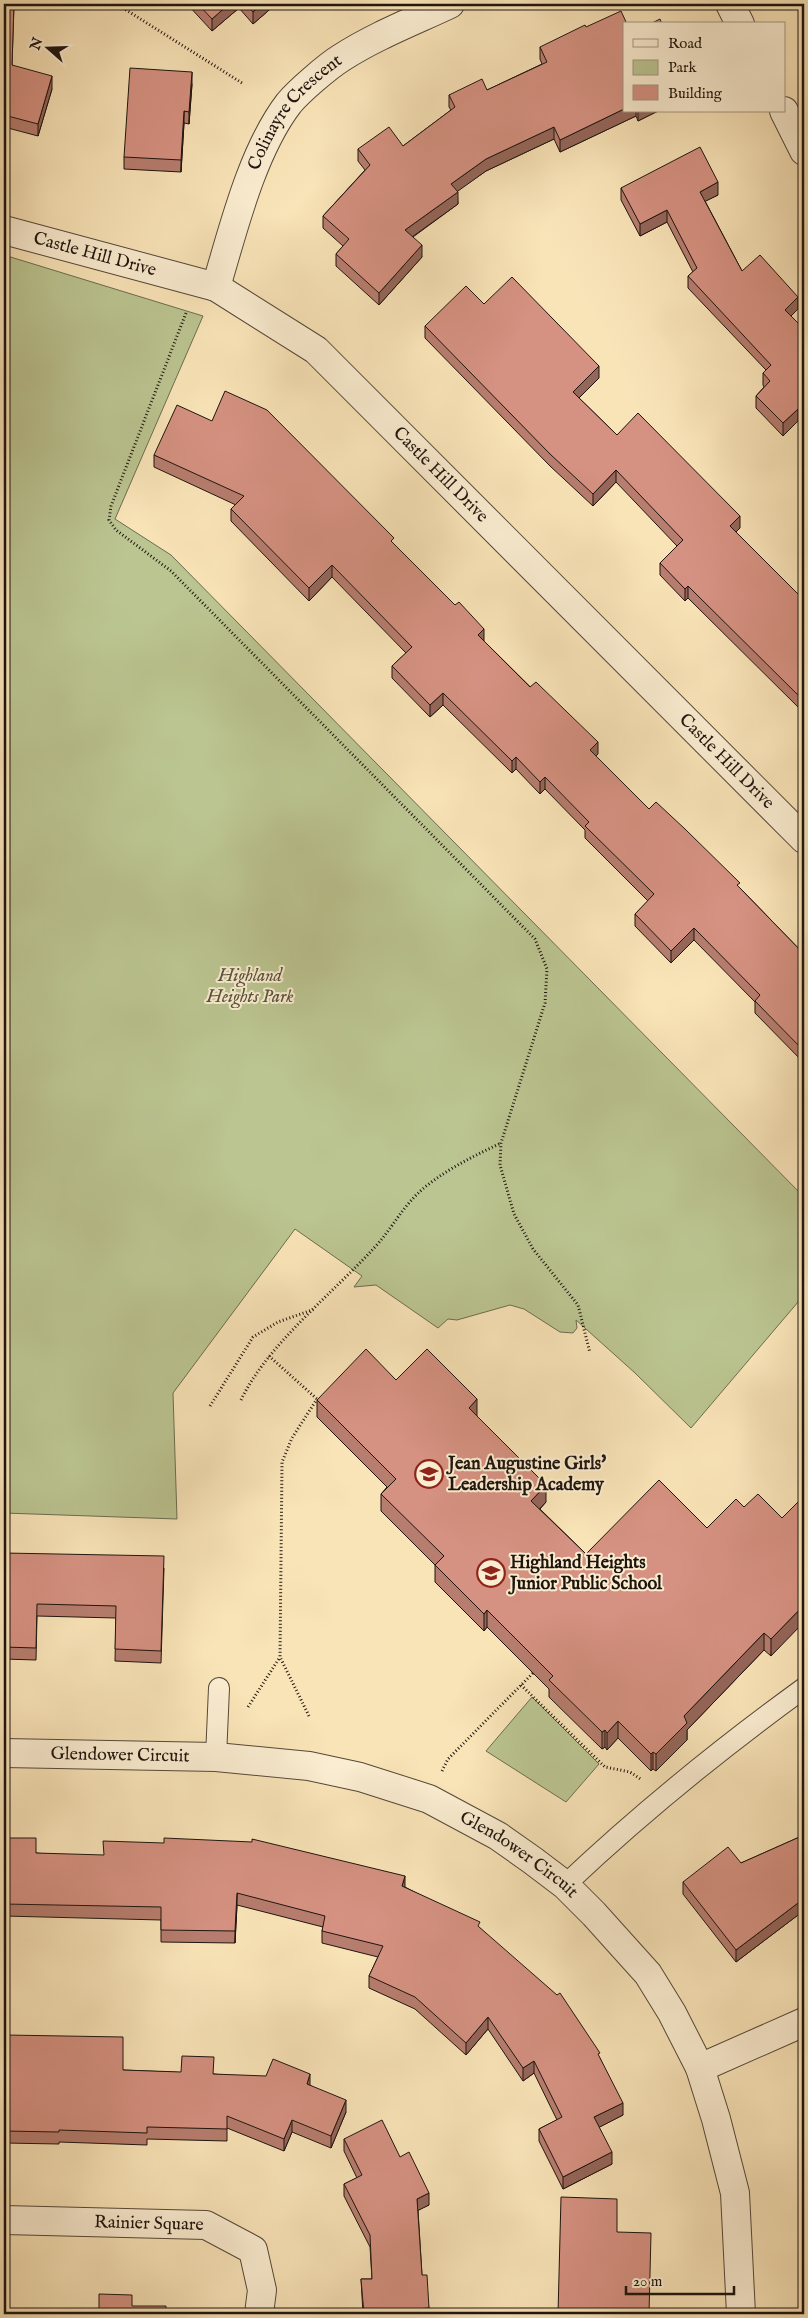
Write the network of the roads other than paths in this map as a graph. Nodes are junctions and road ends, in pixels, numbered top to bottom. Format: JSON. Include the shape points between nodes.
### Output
{"nodes":[{"id":1,"x":450,"y":4,"type":"edge"},
{"id":2,"x":730,"y":4,"type":"edge"},
{"id":3,"x":739,"y":22,"type":"edge"},
{"id":4,"x":784,"y":112,"type":"edge"},
{"id":5,"x":804,"y":151,"type":"edge"},
{"id":6,"x":4,"y":230,"type":"edge"},
{"id":7,"x":207,"y":285,"type":"junction"},
{"id":8,"x":804,"y":839,"type":"edge"},
{"id":9,"x":219,"y":1688,"type":"dead end"},
{"id":10,"x":804,"y":1688,"type":"edge"},
{"id":11,"x":4,"y":1753,"type":"edge"},
{"id":12,"x":216,"y":1757,"type":"junction"},
{"id":13,"x":565,"y":1885,"type":"junction"},
{"id":14,"x":804,"y":2022,"type":"edge"},
{"id":15,"x":700,"y":2068,"type":"junction"},
{"id":16,"x":4,"y":2220,"type":"edge"},
{"id":17,"x":258,"y":2314,"type":"edge"},
{"id":18,"x":741,"y":2314,"type":"edge"}],
"edges":[{"from":1,"to":7,"type":"street","name":"Colinayre Crescent","via":[[339,59],[290,103],[268,138]]},
{"from":2,"to":3,"type":"street"},
{"from":4,"to":5,"type":"street"},
{"from":6,"to":7,"type":"street","name":"Castle Hill Drive"},
{"from":7,"to":8,"type":"street","name":"Castle Hill Drive","via":[[316,350]]},
{"from":9,"to":12,"type":"lane"},
{"from":10,"to":13,"type":"lane","via":[[732,1740]]},
{"from":11,"to":12,"type":"street","name":"Glendower Circuit"},
{"from":12,"to":13,"type":"street","name":"Glendower Circuit","via":[[309,1766],[360,1777],[429,1799],[498,1836]]},
{"from":13,"to":15,"type":"street","name":"Glendower Circuit","via":[[648,1974]]},
{"from":14,"to":15,"type":"street"},
{"from":15,"to":18,"type":"street","name":"Glendower Circuit","via":[[735,2193]]},
{"from":16,"to":17,"type":"street","name":"Rainier Square","via":[[206,2225],[253,2250],[262,2290]]}]}
